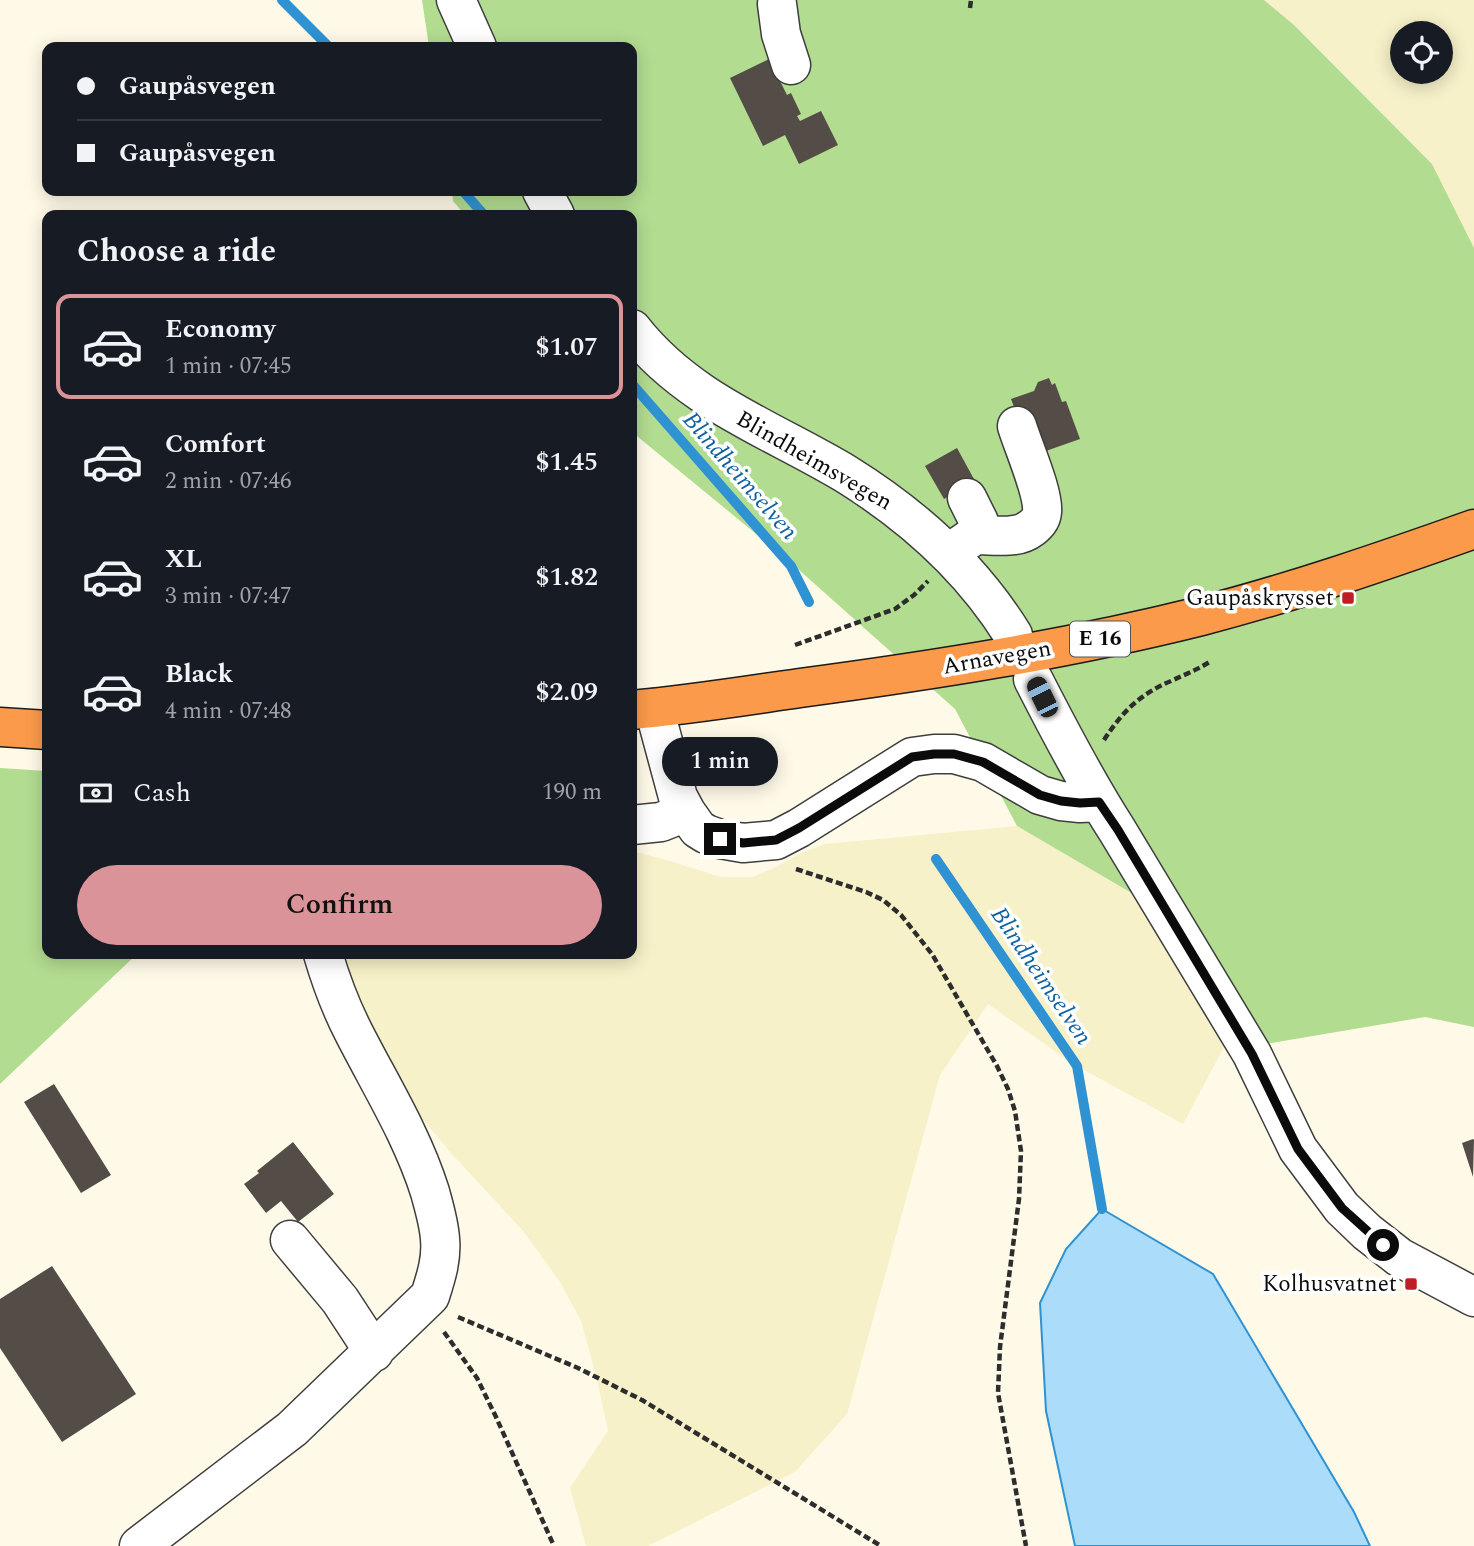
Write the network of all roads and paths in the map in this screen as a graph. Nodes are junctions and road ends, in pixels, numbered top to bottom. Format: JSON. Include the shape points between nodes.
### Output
{"nodes":[{"id":1,"x":456,"y":0,"type":"edge"},
{"id":2,"x":971,"y":0,"type":"edge"},
{"id":3,"x":777,"y":4,"type":"dead end"},
{"id":4,"x":970,"y":8,"type":"dead end"},
{"id":5,"x":475,"y":42,"type":"edge"},
{"id":6,"x":791,"y":65,"type":"dead end"},
{"id":7,"x":637,"y":336,"type":"edge"},
{"id":8,"x":1017,"y":426,"type":"dead end"},
{"id":9,"x":967,"y":498,"type":"dead end"},
{"id":10,"x":1474,"y":529,"type":"edge"},
{"id":11,"x":962,"y":545,"type":"junction"},
{"id":12,"x":1013,"y":635,"type":"dead end"},
{"id":13,"x":795,"y":645,"type":"dead end"},
{"id":14,"x":1211,"y":661,"type":"dead end"},
{"id":15,"x":1034,"y":679,"type":"dead end"},
{"id":16,"x":643,"y":709,"type":"edge"},
{"id":17,"x":0,"y":727,"type":"edge"},
{"id":18,"x":42,"y":730,"type":"edge"},
{"id":19,"x":1093,"y":790,"type":"junction"},
{"id":20,"x":686,"y":812,"type":"junction"},
{"id":21,"x":637,"y":824,"type":"edge"},
{"id":22,"x":776,"y":840,"type":"junction"},
{"id":23,"x":325,"y":959,"type":"edge"},
{"id":24,"x":290,"y":1240,"type":"dead end"},
{"id":25,"x":1474,"y":1297,"type":"edge"},
{"id":26,"x":424,"y":1302,"type":"junction"},
{"id":27,"x":374,"y":1352,"type":"junction"},
{"id":28,"x":139,"y":1546,"type":"edge"},
{"id":29,"x":554,"y":1546,"type":"edge"},
{"id":30,"x":881,"y":1546,"type":"edge"},
{"id":31,"x":1026,"y":1546,"type":"edge"}],
"edges":[{"from":1,"to":5,"type":"street"},
{"from":2,"to":4,"type":"path"},
{"from":3,"to":6,"type":"street"},
{"from":7,"to":11,"type":"street","name":"Blindheimsvegen","via":[[676,374],[720,405],[845,473],[919,526]]},
{"from":8,"to":11,"type":"street","via":[[1040,493],[1039,522],[1015,536]]},
{"from":9,"to":11,"type":"street","via":[[979,522]]},
{"from":10,"to":16,"type":"highway","name":"Arnavegen","number":"E 16","via":[[1303,587],[1141,631],[943,668]]},
{"from":11,"to":12,"type":"street","name":"Blindheimsvegen"},
{"from":11,"to":13,"type":"path","via":[[929,565],[930,578],[895,609]]},
{"from":14,"to":19,"type":"path","via":[[1150,691],[1118,718],[1100,747]]},
{"from":15,"to":19,"type":"street"},
{"from":16,"to":20,"type":"street"},
{"from":17,"to":18,"type":"highway"},
{"from":19,"to":22,"type":"street","via":[[1080,803],[1061,801],[1040,795],[983,762],[954,754],[912,757]]},
{"from":19,"to":25,"type":"street","via":[[1252,1054],[1298,1149],[1342,1208],[1399,1257]]},
{"from":20,"to":21,"type":"street","via":[[661,822]]},
{"from":20,"to":22,"type":"street","via":[[698,829],[720,839],[743,843]]},
{"from":22,"to":31,"type":"path","via":[[780,863],[866,892],[901,915],[932,954],[1008,1089],[1021,1152],[998,1393]]},
{"from":23,"to":26,"type":"street","via":[[353,1031],[421,1163],[434,1205],[440,1266]]},
{"from":24,"to":27,"type":"street","via":[[340,1300]]},
{"from":26,"to":27,"type":"street"},
{"from":26,"to":29,"type":"path","via":[[477,1378]]},
{"from":26,"to":30,"type":"path","via":[[642,1400]]},
{"from":27,"to":28,"type":"street","via":[[292,1429]]}]}
